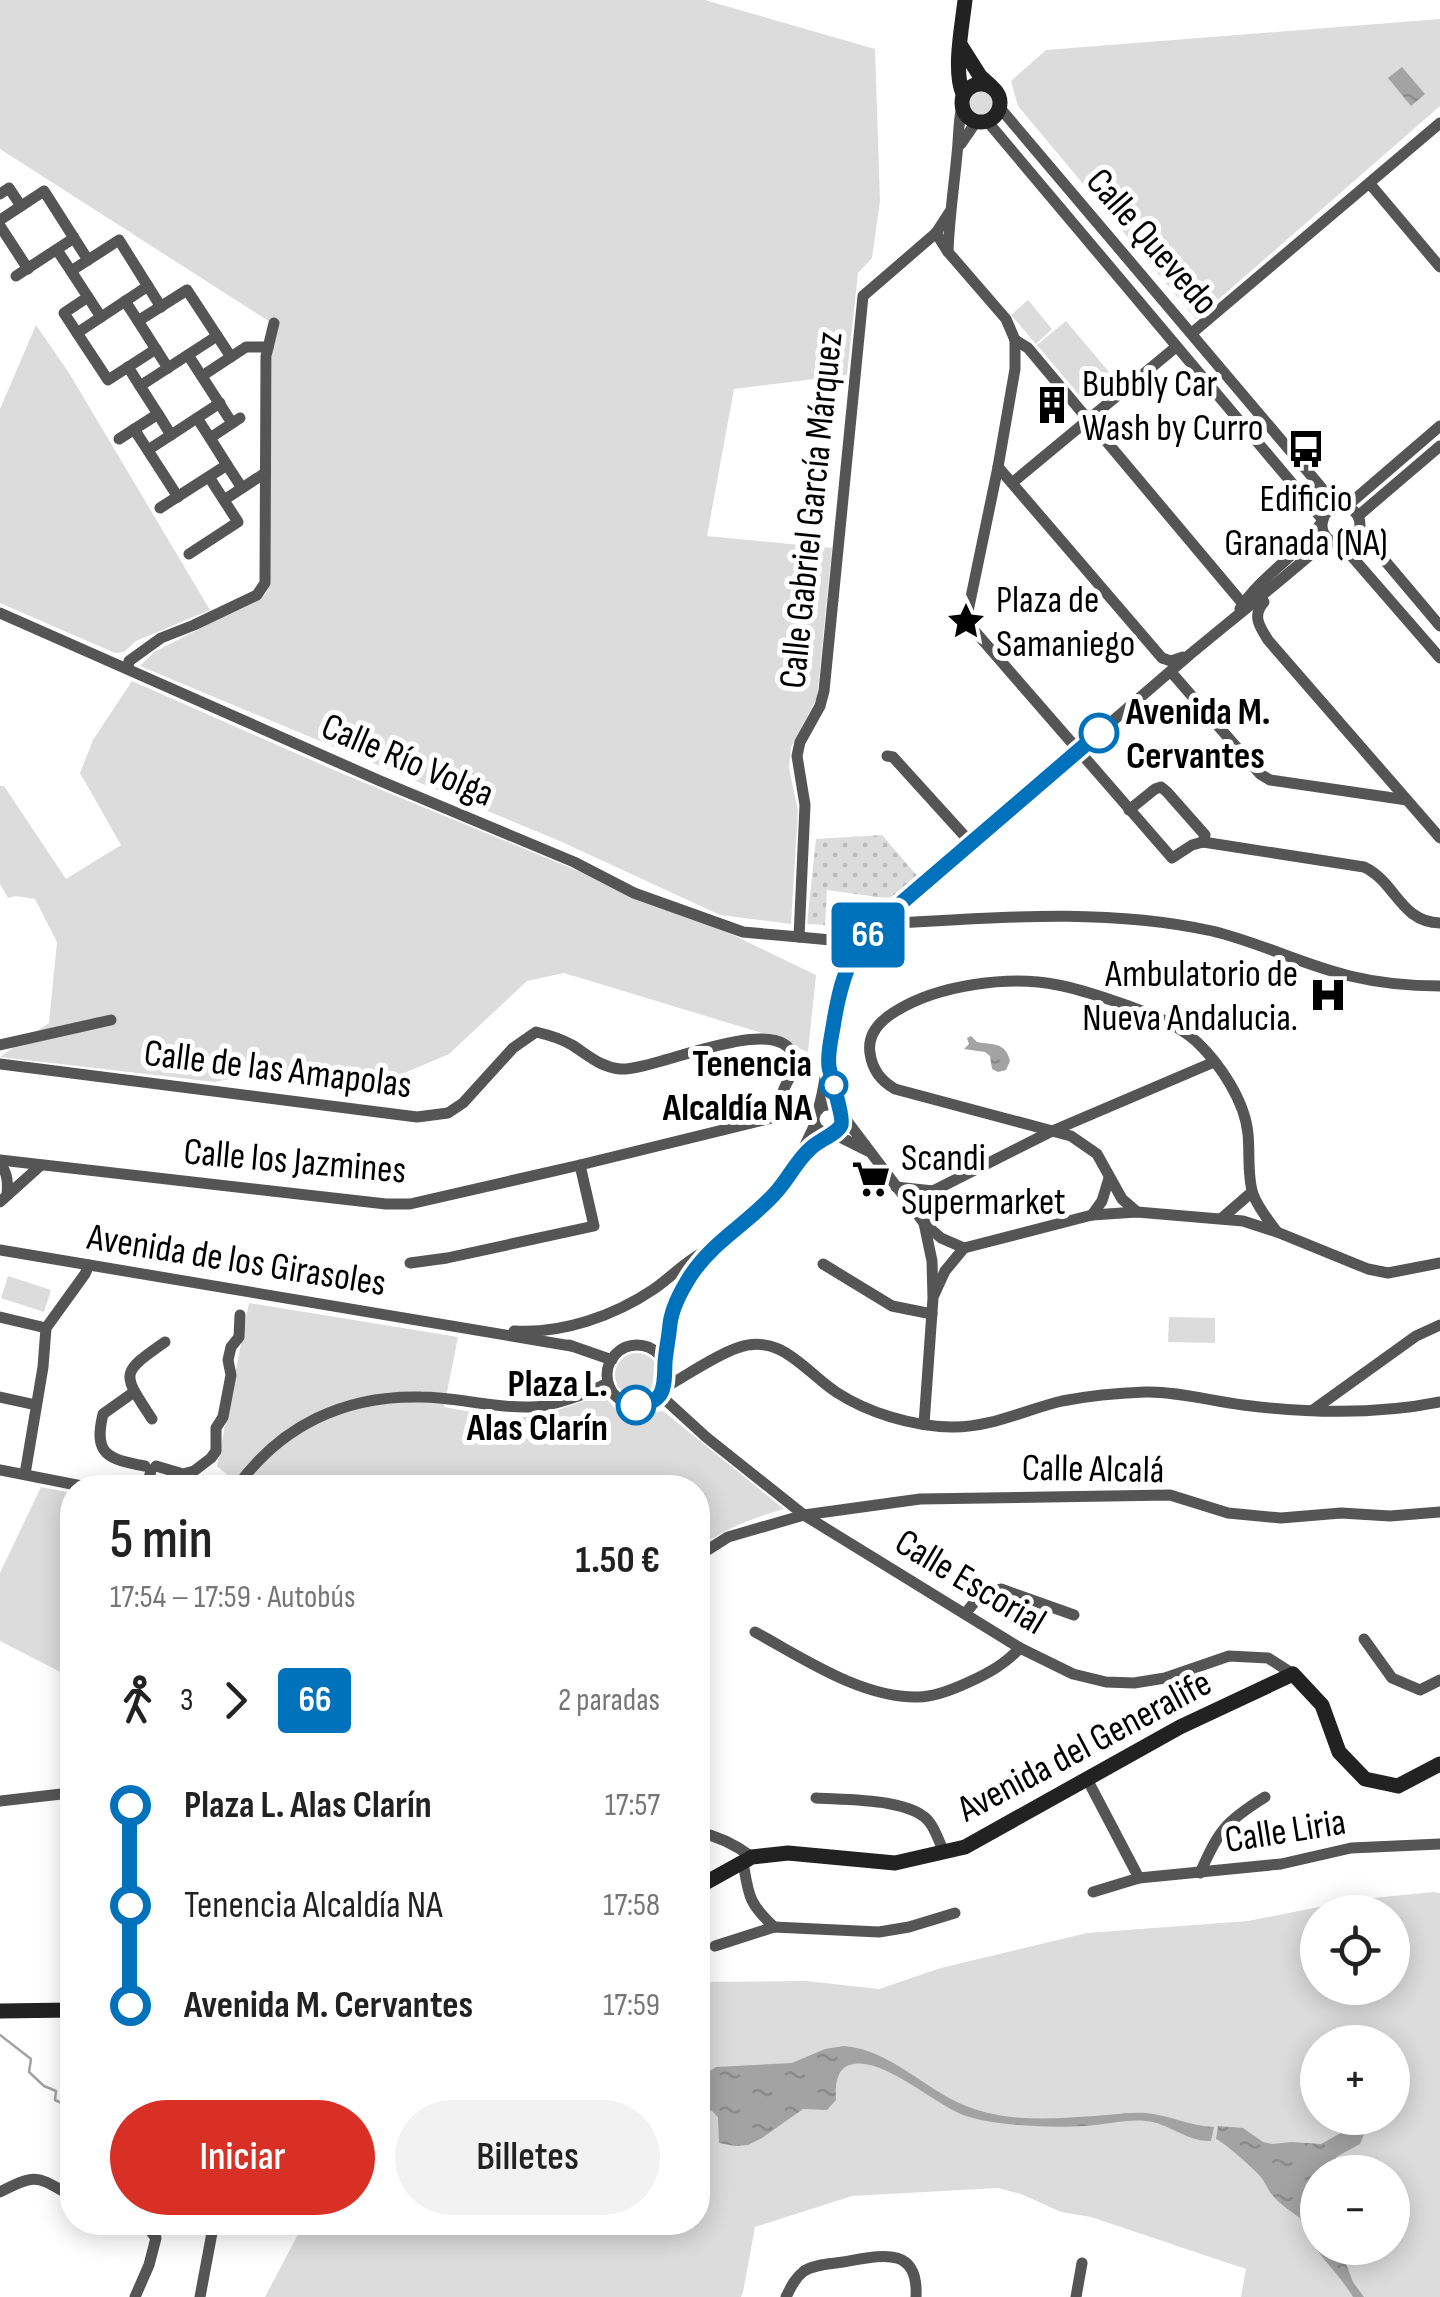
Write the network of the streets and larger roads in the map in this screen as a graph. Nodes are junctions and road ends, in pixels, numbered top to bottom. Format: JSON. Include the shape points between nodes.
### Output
{"nodes":[{"id":1,"x":965,"y":0,"type":"edge"},
{"id":2,"x":961,"y":46,"type":"junction"},
{"id":3,"x":991,"y":86,"type":"junction"},
{"id":4,"x":963,"y":100,"type":"junction"},
{"id":5,"x":1000,"y":108,"type":"junction"},
{"id":6,"x":981,"y":121,"type":"junction"},
{"id":7,"x":1440,"y":123,"type":"edge"},
{"id":8,"x":958,"y":153,"type":"junction"},
{"id":9,"x":1370,"y":184,"type":"junction"},
{"id":10,"x":0,"y":194,"type":"edge"},
{"id":11,"x":21,"y":206,"type":"junction"},
{"id":12,"x":949,"y":212,"type":"junction"},
{"id":13,"x":0,"y":223,"type":"edge"},
{"id":14,"x":936,"y":233,"type":"junction"},
{"id":15,"x":74,"y":238,"type":"junction"},
{"id":16,"x":57,"y":250,"type":"junction"},
{"id":17,"x":948,"y":252,"type":"junction"},
{"id":18,"x":88,"y":260,"type":"junction"},
{"id":19,"x":1440,"y":267,"type":"edge"},
{"id":20,"x":71,"y":271,"type":"junction"},
{"id":21,"x":148,"y":286,"type":"junction"},
{"id":22,"x":88,"y":298,"type":"junction"},
{"id":23,"x":125,"y":301,"type":"junction"},
{"id":24,"x":161,"y":306,"type":"junction"},
{"id":25,"x":100,"y":317,"type":"junction"},
{"id":26,"x":138,"y":322,"type":"junction"},
{"id":27,"x":274,"y":323,"type":"dead end"},
{"id":28,"x":77,"y":333,"type":"junction"},
{"id":29,"x":1192,"y":334,"type":"junction"},
{"id":30,"x":217,"y":336,"type":"junction"},
{"id":31,"x":1016,"y":340,"type":"junction"},
{"id":32,"x":268,"y":347,"type":"junction"},
{"id":33,"x":1176,"y":347,"type":"junction"},
{"id":34,"x":156,"y":349,"type":"junction"},
{"id":35,"x":188,"y":355,"type":"junction"},
{"id":36,"x":230,"y":357,"type":"junction"},
{"id":37,"x":128,"y":367,"type":"junction"},
{"id":38,"x":168,"y":368,"type":"junction"},
{"id":39,"x":202,"y":376,"type":"junction"},
{"id":40,"x":140,"y":386,"type":"junction"},
{"id":41,"x":220,"y":404,"type":"junction"},
{"id":42,"x":158,"y":414,"type":"junction"},
{"id":43,"x":197,"y":418,"type":"junction"},
{"id":44,"x":1088,"y":421,"type":"junction"},
{"id":45,"x":1440,"y":426,"type":"edge"},
{"id":46,"x":134,"y":430,"type":"junction"},
{"id":47,"x":171,"y":435,"type":"junction"},
{"id":48,"x":210,"y":438,"type":"junction"},
{"id":49,"x":119,"y":439,"type":"dead end"},
{"id":50,"x":1440,"y":446,"type":"edge"},
{"id":51,"x":148,"y":450,"type":"junction"},
{"id":52,"x":227,"y":464,"type":"junction"},
{"id":53,"x":998,"y":468,"type":"junction"},
{"id":54,"x":265,"y":473,"type":"junction"},
{"id":55,"x":208,"y":476,"type":"junction"},
{"id":56,"x":1012,"y":484,"type":"junction"},
{"id":57,"x":242,"y":488,"type":"junction"},
{"id":58,"x":178,"y":496,"type":"junction"},
{"id":59,"x":224,"y":500,"type":"junction"},
{"id":60,"x":1342,"y":506,"type":"junction"},
{"id":61,"x":160,"y":508,"type":"dead end"},
{"id":62,"x":1322,"y":521,"type":"junction"},
{"id":63,"x":1359,"y":523,"type":"junction"},
{"id":64,"x":1337,"y":542,"type":"junction"},
{"id":65,"x":189,"y":554,"type":"dead end"},
{"id":66,"x":1296,"y":568,"type":"junction"},
{"id":67,"x":1240,"y":610,"type":"junction"},
{"id":68,"x":0,"y":612,"type":"edge"},
{"id":69,"x":1440,"y":626,"type":"edge"},
{"id":70,"x":1188,"y":657,"type":"junction"},
{"id":71,"x":1440,"y":658,"type":"edge"},
{"id":72,"x":128,"y":668,"type":"junction"},
{"id":73,"x":1171,"y":672,"type":"junction"},
{"id":74,"x":1078,"y":752,"type":"junction"},
{"id":75,"x":886,"y":756,"type":"dead end"},
{"id":76,"x":1406,"y":800,"type":"junction"},
{"id":77,"x":1129,"y":810,"type":"junction"},
{"id":78,"x":1440,"y":838,"type":"edge"},
{"id":79,"x":1203,"y":842,"type":"junction"},
{"id":80,"x":971,"y":843,"type":"junction"},
{"id":81,"x":1440,"y":922,"type":"edge"},
{"id":82,"x":879,"y":924,"type":"junction"},
{"id":83,"x":799,"y":937,"type":"junction"},
{"id":84,"x":862,"y":943,"type":"junction"},
{"id":85,"x":1440,"y":986,"type":"edge"},
{"id":86,"x":111,"y":1020,"type":"dead end"},
{"id":87,"x":0,"y":1045,"type":"edge"},
{"id":88,"x":1214,"y":1062,"type":"junction"},
{"id":89,"x":0,"y":1064,"type":"edge"},
{"id":90,"x":828,"y":1064,"type":"junction"},
{"id":91,"x":840,"y":1111,"type":"junction"},
{"id":92,"x":780,"y":1116,"type":"junction"},
{"id":93,"x":816,"y":1116,"type":"junction"},
{"id":94,"x":1050,"y":1132,"type":"junction"},
{"id":95,"x":831,"y":1134,"type":"junction"},
{"id":96,"x":872,"y":1154,"type":"junction"},
{"id":97,"x":798,"y":1161,"type":"junction"},
{"id":98,"x":0,"y":1162,"type":"edge"},
{"id":99,"x":40,"y":1166,"type":"junction"},
{"id":100,"x":580,"y":1166,"type":"junction"},
{"id":101,"x":1110,"y":1178,"type":"junction"},
{"id":102,"x":896,"y":1186,"type":"junction"},
{"id":103,"x":933,"y":1191,"type":"junction"},
{"id":104,"x":1252,"y":1192,"type":"junction"},
{"id":105,"x":3,"y":1199,"type":"edge"},
{"id":106,"x":1138,"y":1212,"type":"junction"},
{"id":107,"x":1092,"y":1215,"type":"junction"},
{"id":108,"x":1222,"y":1218,"type":"junction"},
{"id":109,"x":924,"y":1223,"type":"junction"},
{"id":110,"x":1278,"y":1232,"type":"junction"},
{"id":111,"x":964,"y":1248,"type":"junction"},
{"id":112,"x":1,"y":1250,"type":"edge"},
{"id":113,"x":710,"y":1250,"type":"junction"},
{"id":114,"x":410,"y":1264,"type":"dead end"},
{"id":115,"x":823,"y":1264,"type":"dead end"},
{"id":116,"x":1440,"y":1264,"type":"edge"},
{"id":117,"x":89,"y":1265,"type":"junction"},
{"id":118,"x":933,"y":1298,"type":"junction"},
{"id":119,"x":932,"y":1314,"type":"junction"},
{"id":120,"x":240,"y":1315,"type":"dead end"},
{"id":121,"x":0,"y":1318,"type":"edge"},
{"id":122,"x":1440,"y":1325,"type":"edge"},
{"id":123,"x":670,"y":1326,"type":"junction"},
{"id":124,"x":465,"y":1327,"type":"junction"},
{"id":125,"x":46,"y":1328,"type":"junction"},
{"id":126,"x":536,"y":1331,"type":"junction"},
{"id":127,"x":165,"y":1342,"type":"dead end"},
{"id":128,"x":572,"y":1346,"type":"junction"},
{"id":129,"x":649,"y":1348,"type":"junction"},
{"id":130,"x":612,"y":1360,"type":"junction"},
{"id":131,"x":665,"y":1365,"type":"junction"},
{"id":132,"x":684,"y":1375,"type":"junction"},
{"id":133,"x":608,"y":1383,"type":"junction"},
{"id":134,"x":134,"y":1392,"type":"junction"},
{"id":135,"x":662,"y":1392,"type":"junction"},
{"id":136,"x":0,"y":1397,"type":"edge"},
{"id":137,"x":1440,"y":1402,"type":"edge"},
{"id":138,"x":36,"y":1405,"type":"junction"},
{"id":139,"x":1313,"y":1410,"type":"junction"},
{"id":140,"x":152,"y":1418,"type":"dead end"},
{"id":141,"x":924,"y":1424,"type":"junction"},
{"id":142,"x":150,"y":1468,"type":"junction"},
{"id":143,"x":0,"y":1470,"type":"edge"},
{"id":144,"x":25,"y":1474,"type":"junction"},
{"id":145,"x":149,"y":1475,"type":"edge"},
{"id":146,"x":246,"y":1475,"type":"edge"},
{"id":147,"x":60,"y":1481,"type":"edge"},
{"id":148,"x":1440,"y":1512,"type":"edge"},
{"id":149,"x":804,"y":1515,"type":"junction"},
{"id":150,"x":710,"y":1548,"type":"edge"},
{"id":151,"x":965,"y":1614,"type":"junction"},
{"id":152,"x":1074,"y":1615,"type":"dead end"},
{"id":153,"x":755,"y":1632,"type":"dead end"},
{"id":154,"x":1364,"y":1638,"type":"dead end"},
{"id":155,"x":1020,"y":1648,"type":"junction"},
{"id":156,"x":1294,"y":1674,"type":"junction"},
{"id":157,"x":1440,"y":1680,"type":"edge"},
{"id":158,"x":1440,"y":1764,"type":"edge"},
{"id":159,"x":1086,"y":1780,"type":"junction"},
{"id":160,"x":60,"y":1794,"type":"edge"},
{"id":161,"x":1265,"y":1796,"type":"dead end"},
{"id":162,"x":816,"y":1798,"type":"dead end"},
{"id":163,"x":0,"y":1801,"type":"edge"},
{"id":164,"x":710,"y":1835,"type":"edge"},
{"id":165,"x":1440,"y":1844,"type":"edge"},
{"id":166,"x":944,"y":1852,"type":"junction"},
{"id":167,"x":748,"y":1860,"type":"junction"},
{"id":168,"x":1200,"y":1873,"type":"junction"},
{"id":169,"x":1139,"y":1878,"type":"junction"},
{"id":170,"x":710,"y":1881,"type":"edge"},
{"id":171,"x":1093,"y":1892,"type":"dead end"},
{"id":172,"x":955,"y":1913,"type":"dead end"},
{"id":173,"x":774,"y":1928,"type":"junction"},
{"id":174,"x":716,"y":1946,"type":"dead end"},
{"id":175,"x":60,"y":2010,"type":"edge"},
{"id":176,"x":0,"y":2011,"type":"edge"},
{"id":177,"x":60,"y":2189,"type":"edge"},
{"id":178,"x":0,"y":2192,"type":"edge"},
{"id":179,"x":154,"y":2235,"type":"edge"},
{"id":180,"x":212,"y":2235,"type":"edge"},
{"id":181,"x":1082,"y":2263,"type":"dead end"},
{"id":182,"x":135,"y":2297,"type":"edge"},
{"id":183,"x":200,"y":2297,"type":"edge"},
{"id":184,"x":786,"y":2297,"type":"edge"},
{"id":185,"x":916,"y":2297,"type":"edge"},
{"id":186,"x":1076,"y":2297,"type":"edge"}],
"edges":[{"from":1,"to":2,"type":"street"},
{"from":2,"to":3,"type":"street"},
{"from":2,"to":4,"type":"street"},
{"from":3,"to":4,"type":"street","via":[[976,84]]},
{"from":3,"to":5,"type":"street"},
{"from":4,"to":6,"type":"street","via":[[966,116]]},
{"from":4,"to":8,"type":"street"},
{"from":5,"to":6,"type":"street"},
{"from":5,"to":29,"type":"street","name":"Calle Quevedo"},
{"from":6,"to":8,"type":"street","via":[[964,136]]},
{"from":6,"to":33,"type":"street","name":"Calle Quevedo"},
{"from":7,"to":9,"type":"street"},
{"from":8,"to":12,"type":"street"},
{"from":9,"to":19,"type":"street"},
{"from":9,"to":29,"type":"street"},
{"from":10,"to":11,"type":"street","via":[[9,188]]},
{"from":11,"to":13,"type":"street"},
{"from":11,"to":15,"type":"street","via":[[44,192]]},
{"from":12,"to":14,"type":"street","name":"Calle Gabriel García Márquez"},
{"from":12,"to":17,"type":"street"},
{"from":13,"to":16,"type":"street","via":[[22,273]]},
{"from":14,"to":17,"type":"street"},
{"from":14,"to":83,"type":"street","name":"Calle Gabriel García Márquez","via":[[863,296],[824,691],[796,756],[805,805]]},
{"from":15,"to":16,"type":"street"},
{"from":15,"to":18,"type":"street"},
{"from":16,"to":20,"type":"street"},
{"from":17,"to":31,"type":"street"},
{"from":18,"to":20,"type":"street"},
{"from":18,"to":21,"type":"street","via":[[119,240]]},
{"from":20,"to":22,"type":"street"},
{"from":21,"to":23,"type":"street"},
{"from":21,"to":24,"type":"street"},
{"from":22,"to":25,"type":"street"},
{"from":22,"to":28,"type":"street","via":[[64,313]]},
{"from":23,"to":25,"type":"street"},
{"from":23,"to":26,"type":"street"},
{"from":24,"to":26,"type":"street"},
{"from":24,"to":30,"type":"street","via":[[187,290]]},
{"from":25,"to":28,"type":"street"},
{"from":26,"to":34,"type":"street"},
{"from":27,"to":32,"type":"street"},
{"from":28,"to":37,"type":"street","via":[[108,380]]},
{"from":29,"to":60,"type":"street","name":"Calle Quevedo"},
{"from":30,"to":35,"type":"street"},
{"from":30,"to":36,"type":"street"},
{"from":31,"to":44,"type":"street"},
{"from":31,"to":53,"type":"street"},
{"from":32,"to":36,"type":"street","via":[[246,347]]},
{"from":32,"to":54,"type":"street"},
{"from":33,"to":44,"type":"street"},
{"from":33,"to":62,"type":"street","name":"Calle Quevedo"},
{"from":34,"to":37,"type":"street"},
{"from":34,"to":38,"type":"street"},
{"from":35,"to":38,"type":"street"},
{"from":35,"to":39,"type":"street"},
{"from":36,"to":39,"type":"street"},
{"from":37,"to":40,"type":"street"},
{"from":38,"to":40,"type":"street"},
{"from":39,"to":41,"type":"street"},
{"from":40,"to":42,"type":"street"},
{"from":41,"to":43,"type":"street"},
{"from":41,"to":48,"type":"street","via":[[236,420]]},
{"from":42,"to":46,"type":"street"},
{"from":42,"to":47,"type":"street"},
{"from":43,"to":47,"type":"street"},
{"from":43,"to":48,"type":"street"},
{"from":44,"to":56,"type":"street"},
{"from":44,"to":67,"type":"street"},
{"from":45,"to":60,"type":"street"},
{"from":46,"to":49,"type":"street"},
{"from":46,"to":51,"type":"street"},
{"from":47,"to":51,"type":"street"},
{"from":48,"to":52,"type":"street"},
{"from":50,"to":63,"type":"street"},
{"from":51,"to":58,"type":"street"},
{"from":52,"to":55,"type":"street"},
{"from":52,"to":57,"type":"street"},
{"from":53,"to":56,"type":"street"},
{"from":53,"to":74,"type":"street","via":[[966,621]]},
{"from":54,"to":57,"type":"street"},
{"from":54,"to":72,"type":"street","via":[[265,583],[257,595],[150,644]]},
{"from":55,"to":58,"type":"street"},
{"from":55,"to":59,"type":"street"},
{"from":56,"to":70,"type":"street","via":[[1162,658]]},
{"from":57,"to":59,"type":"street"},
{"from":58,"to":61,"type":"street"},
{"from":59,"to":65,"type":"street","via":[[238,522]]},
{"from":60,"to":62,"type":"street"},
{"from":60,"to":63,"type":"street"},
{"from":62,"to":64,"type":"street","via":[[1324,534]]},
{"from":62,"to":67,"type":"street"},
{"from":63,"to":64,"type":"street","via":[[1353,540]]},
{"from":63,"to":69,"type":"street"},
{"from":64,"to":66,"type":"street","via":[[1324,544]]},
{"from":64,"to":71,"type":"street"},
{"from":66,"to":67,"type":"street"},
{"from":66,"to":76,"type":"street","via":[[1257,610],[1260,626]]},
{"from":67,"to":70,"type":"street"},
{"from":68,"to":72,"type":"street","name":"Calle Río Volga"},
{"from":70,"to":73,"type":"street"},
{"from":72,"to":83,"type":"street","name":"Calle Río Volga","via":[[634,893],[743,932]]},
{"from":73,"to":74,"type":"street"},
{"from":73,"to":76,"type":"street","via":[[1270,780]]},
{"from":74,"to":77,"type":"street"},
{"from":74,"to":80,"type":"street"},
{"from":75,"to":80,"type":"street"},
{"from":76,"to":78,"type":"street"},
{"from":77,"to":79,"type":"street","via":[[1172,858]]},
{"from":77,"to":79,"type":"street","via":[[1161,787],[1205,835]]},
{"from":79,"to":81,"type":"street","via":[[1364,868],[1412,916]]},
{"from":80,"to":82,"type":"street"},
{"from":82,"to":84,"type":"street"},
{"from":82,"to":85,"type":"street","via":[[1020,916],[1138,919],[1213,931],[1350,976]]},
{"from":83,"to":84,"type":"street"},
{"from":84,"to":90,"type":"street","via":[[842,978]]},
{"from":86,"to":87,"type":"street"},
{"from":88,"to":94,"type":"street"},
{"from":88,"to":94,"type":"street","via":[[1197,1042],[1154,1015],[1057,984],[962,986],[914,1000],[875,1028],[872,1065],[894,1089]]},
{"from":88,"to":104,"type":"street","via":[[1244,1115]]},
{"from":89,"to":92,"type":"street","name":"Calle de las Amapolas","via":[[417,1117],[448,1113],[463,1103],[536,1032],[617,1069],[765,1038],[790,1048],[796,1059]]},
{"from":90,"to":91,"type":"street"},
{"from":90,"to":93,"type":"street"},
{"from":91,"to":93,"type":"street","via":[[825,1106]]},
{"from":91,"to":95,"type":"street","via":[[842,1125]]},
{"from":91,"to":96,"type":"street"},
{"from":92,"to":93,"type":"street","name":"Calle los Jazmines"},
{"from":92,"to":100,"type":"street","name":"Calle los Jazmines"},
{"from":93,"to":95,"type":"street","via":[[820,1132]]},
{"from":93,"to":97,"type":"street"},
{"from":94,"to":101,"type":"street","via":[[1085,1144]]},
{"from":94,"to":103,"type":"street"},
{"from":95,"to":96,"type":"street"},
{"from":95,"to":97,"type":"street"},
{"from":96,"to":102,"type":"street"},
{"from":97,"to":113,"type":"street","via":[[778,1190]]},
{"from":98,"to":99,"type":"street","name":"Calle los Jazmines"},
{"from":98,"to":105,"type":"street","via":[[8,1184]]},
{"from":99,"to":100,"type":"street","name":"Calle los Jazmines","via":[[410,1204]]},
{"from":99,"to":105,"type":"street"},
{"from":100,"to":114,"type":"street","via":[[594,1226]]},
{"from":101,"to":106,"type":"street"},
{"from":101,"to":107,"type":"street"},
{"from":102,"to":103,"type":"street"},
{"from":102,"to":109,"type":"street"},
{"from":103,"to":109,"type":"street"},
{"from":104,"to":108,"type":"street"},
{"from":104,"to":110,"type":"street"},
{"from":106,"to":107,"type":"street"},
{"from":106,"to":108,"type":"street"},
{"from":107,"to":111,"type":"street"},
{"from":108,"to":110,"type":"street"},
{"from":109,"to":111,"type":"street"},
{"from":109,"to":118,"type":"street"},
{"from":110,"to":116,"type":"street","via":[[1388,1273]]},
{"from":111,"to":118,"type":"street"},
{"from":112,"to":117,"type":"street","name":"Avenida de los Girasoles"},
{"from":113,"to":123,"type":"street","via":[[683,1290]]},
{"from":113,"to":126,"type":"street","name":"Avenida de los Girasoles","via":[[631,1304]]},
{"from":115,"to":119,"type":"street","via":[[892,1306]]},
{"from":117,"to":124,"type":"street","name":"Avenida de los Girasoles"},
{"from":117,"to":125,"type":"street"},
{"from":118,"to":119,"type":"street"},
{"from":119,"to":141,"type":"street"},
{"from":120,"to":142,"type":"street","via":[[216,1451],[183,1474]]},
{"from":121,"to":125,"type":"street"},
{"from":122,"to":139,"type":"street"},
{"from":123,"to":129,"type":"street"},
{"from":123,"to":131,"type":"street"},
{"from":124,"to":126,"type":"street","name":"Avenida de los Girasoles"},
{"from":124,"to":128,"type":"street","name":"Avenida de los Girasoles"},
{"from":125,"to":138,"type":"street"},
{"from":126,"to":128,"type":"street","name":"Avenida de los Girasoles"},
{"from":127,"to":134,"type":"street","via":[[128,1372]]},
{"from":128,"to":130,"type":"street","name":"Avenida de los Girasoles"},
{"from":129,"to":130,"type":"street","via":[[632,1346]]},
{"from":129,"to":131,"type":"street"},
{"from":130,"to":133,"type":"street"},
{"from":131,"to":132,"type":"street"},
{"from":131,"to":135,"type":"street"},
{"from":132,"to":135,"type":"street"},
{"from":132,"to":141,"type":"street","via":[[738,1347],[763,1344],[794,1356],[835,1391],[880,1414]]},
{"from":133,"to":135,"type":"street","via":[[618,1398],[635,1405]]},
{"from":133,"to":146,"type":"street","via":[[530,1408],[420,1396],[341,1408],[288,1433]]},
{"from":134,"to":140,"type":"street"},
{"from":134,"to":142,"type":"street","via":[[103,1414],[100,1444],[109,1457]]},
{"from":135,"to":149,"type":"street","name":"Calle Escorial","via":[[706,1437]]},
{"from":136,"to":138,"type":"street"},
{"from":137,"to":139,"type":"street","via":[[1385,1411]]},
{"from":138,"to":144,"type":"street"},
{"from":139,"to":141,"type":"street","via":[[1148,1392],[1063,1401],[982,1425]]},
{"from":142,"to":145,"type":"street"},
{"from":143,"to":144,"type":"street"},
{"from":144,"to":147,"type":"street"},
{"from":148,"to":149,"type":"street","name":"Calle Alcalá","via":[[1281,1518],[1228,1513],[1170,1495],[1088,1495],[920,1499]]},
{"from":149,"to":150,"type":"street","name":"Calle Alcalá"},
{"from":149,"to":151,"type":"street","name":"Calle Escorial"},
{"from":151,"to":152,"type":"street","via":[[981,1594],[1001,1589]]},
{"from":151,"to":155,"type":"street","name":"Calle Escorial"},
{"from":153,"to":155,"type":"street","via":[[876,1692],[920,1697],[986,1674]]},
{"from":154,"to":157,"type":"street","via":[[1392,1678],[1420,1690]]},
{"from":155,"to":156,"type":"street","name":"Calle Escorial","via":[[1106,1682],[1165,1678],[1229,1656],[1268,1658]]},
{"from":156,"to":158,"type":"street","via":[[1322,1704],[1339,1752],[1365,1779],[1398,1786]]},
{"from":156,"to":159,"type":"street","name":"Avenida del Generalife"},
{"from":159,"to":166,"type":"street","name":"Avenida del Generalife","via":[[965,1847]]},
{"from":159,"to":169,"type":"street"},
{"from":160,"to":163,"type":"street"},
{"from":161,"to":168,"type":"street","via":[[1216,1837]]},
{"from":162,"to":166,"type":"street","via":[[917,1812],[929,1820]]},
{"from":164,"to":167,"type":"street","via":[[738,1847]]},
{"from":165,"to":168,"type":"street","name":"Calle Liria","via":[[1350,1848]]},
{"from":166,"to":167,"type":"street","name":"Avenida del Generalife","via":[[895,1863],[788,1853]]},
{"from":167,"to":170,"type":"street","name":"Avenida del Generalife"},
{"from":167,"to":173,"type":"street","via":[[749,1897]]},
{"from":168,"to":169,"type":"street","name":"Calle Liria"},
{"from":169,"to":171,"type":"street","name":"Calle Liria"},
{"from":172,"to":173,"type":"street","via":[[879,1932]]},
{"from":173,"to":174,"type":"street"},
{"from":175,"to":176,"type":"street"},
{"from":177,"to":178,"type":"street","via":[[28,2177]]},
{"from":179,"to":182,"type":"street"},
{"from":180,"to":183,"type":"street"},
{"from":181,"to":186,"type":"street"},
{"from":184,"to":185,"type":"street","via":[[806,2270],[892,2256],[912,2266]]}]}
